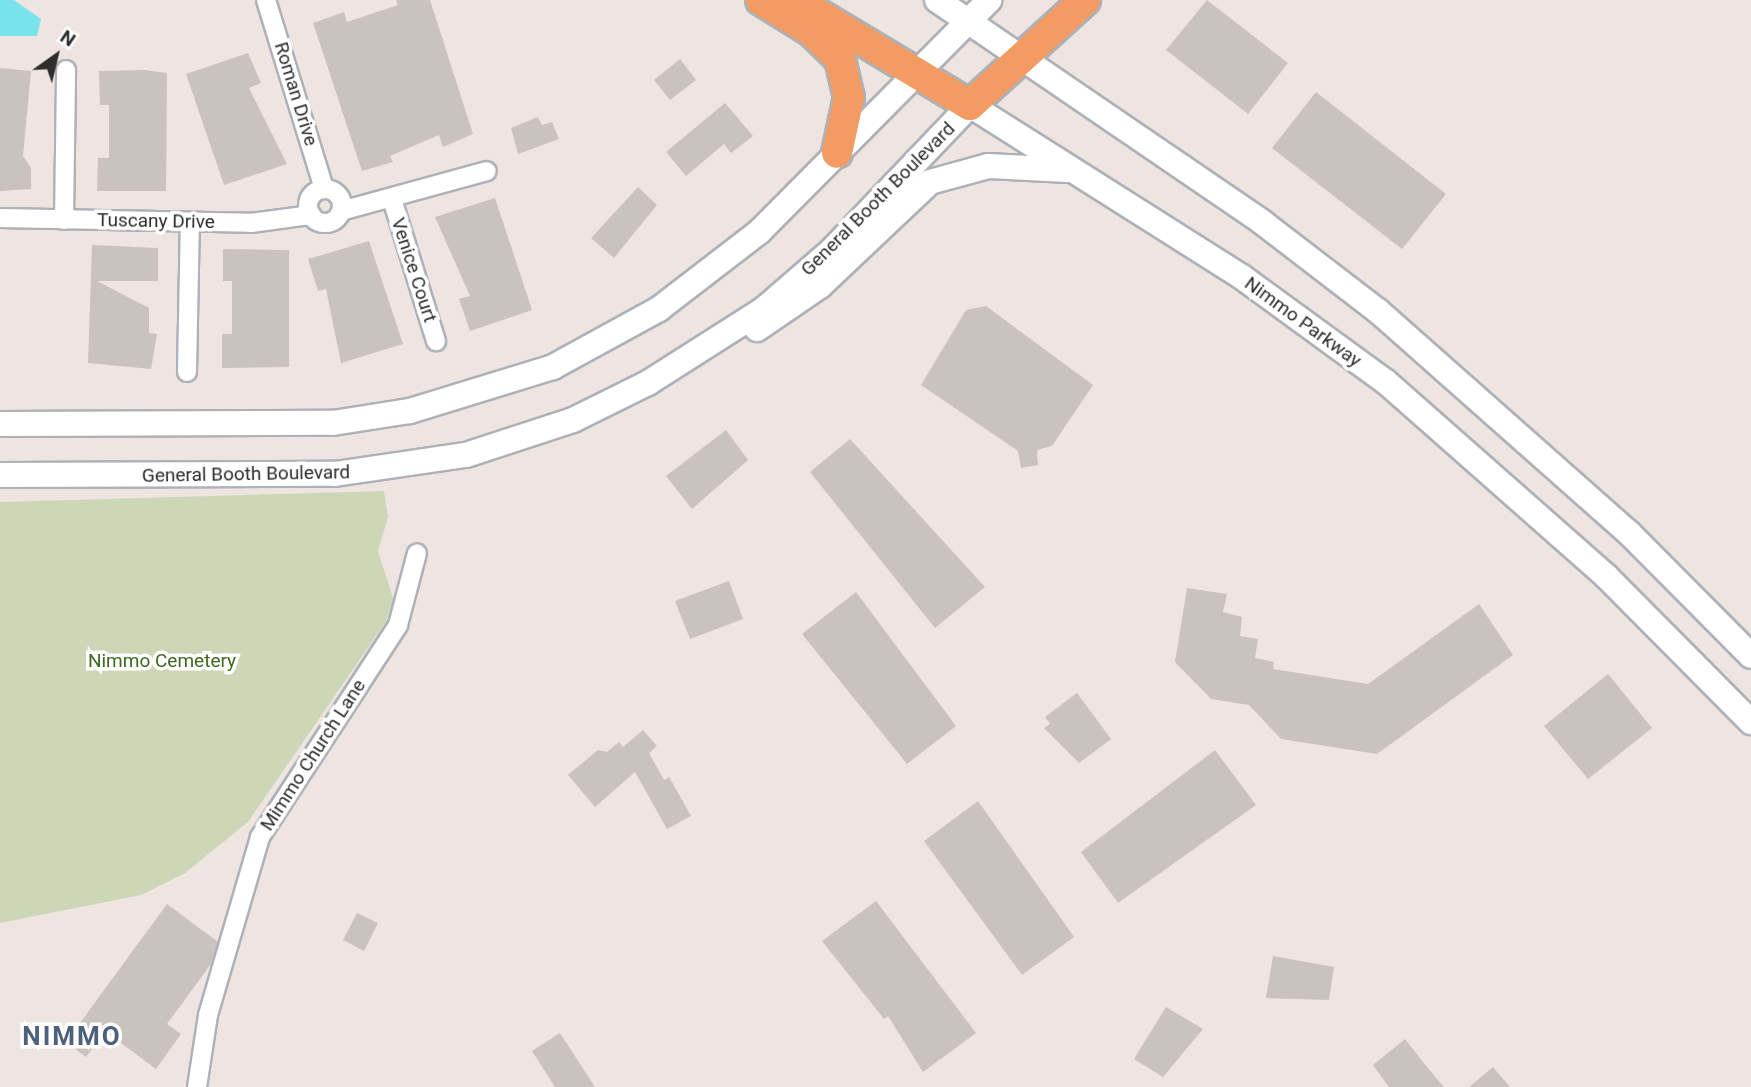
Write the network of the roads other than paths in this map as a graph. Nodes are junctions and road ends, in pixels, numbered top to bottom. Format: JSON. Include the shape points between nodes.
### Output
{"nodes":[{"id":1,"x":761,"y":0,"type":"edge"},
{"id":2,"x":795,"y":0,"type":"edge"},
{"id":3,"x":937,"y":0,"type":"edge"},
{"id":4,"x":989,"y":0,"type":"edge"},
{"id":5,"x":1085,"y":0,"type":"edge"},
{"id":6,"x":269,"y":1,"type":"edge"},
{"id":7,"x":967,"y":21,"type":"junction"},
{"id":8,"x":1020,"y":57,"type":"junction"},
{"id":9,"x":66,"y":70,"type":"dead end"},
{"id":10,"x":914,"y":72,"type":"junction"},
{"id":11,"x":970,"y":105,"type":"junction"},
{"id":12,"x":837,"y":153,"type":"junction"},
{"id":13,"x":486,"y":171,"type":"dead end"},
{"id":14,"x":1074,"y":171,"type":"junction"},
{"id":15,"x":324,"y":189,"type":"junction"},
{"id":16,"x":392,"y":199,"type":"junction"},
{"id":17,"x":341,"y":211,"type":"junction"},
{"id":18,"x":312,"y":215,"type":"junction"},
{"id":19,"x":0,"y":218,"type":"edge"},
{"id":20,"x":64,"y":220,"type":"junction"},
{"id":21,"x":190,"y":222,"type":"junction"},
{"id":22,"x":719,"y":340,"type":"junction"},
{"id":23,"x":436,"y":341,"type":"dead end"},
{"id":24,"x":187,"y":372,"type":"dead end"},
{"id":25,"x":0,"y":424,"type":"edge"},
{"id":26,"x":0,"y":475,"type":"edge"},
{"id":27,"x":417,"y":553,"type":"dead end"},
{"id":28,"x":1751,"y":656,"type":"edge"},
{"id":29,"x":1751,"y":722,"type":"edge"},
{"id":30,"x":197,"y":1087,"type":"edge"}],
"edges":[{"from":1,"to":12,"type":"highway","via":[[811,31],[840,59],[849,97]]},
{"from":2,"to":10,"type":"highway","name":"Nimmo Parkway"},
{"from":3,"to":7,"type":"main road"},
{"from":4,"to":7,"type":"main road"},
{"from":5,"to":8,"type":"highway","name":"General Booth Boulevard"},
{"from":6,"to":15,"type":"street","name":"Roman Drive"},
{"from":7,"to":8,"type":"main road"},
{"from":7,"to":10,"type":"main road"},
{"from":8,"to":11,"type":"highway","name":"General Booth Boulevard"},
{"from":8,"to":28,"type":"main road","via":[[1262,222],[1378,312],[1619,524]]},
{"from":9,"to":20,"type":"street"},
{"from":10,"to":11,"type":"highway","name":"Nimmo Parkway"},
{"from":10,"to":12,"type":"main road"},
{"from":11,"to":14,"type":"main road","name":"Nimmo Parkway"},
{"from":11,"to":22,"type":"main road","name":"General Booth Boulevard","via":[[832,250]]},
{"from":12,"to":25,"type":"main road","via":[[759,232],[659,309],[553,367],[491,388],[410,411],[308,425]]},
{"from":13,"to":16,"type":"street"},
{"from":14,"to":22,"type":"main road","via":[[988,166],[930,182],[788,312],[768,326]]},
{"from":14,"to":29,"type":"main road","name":"Nimmo Parkway","via":[[1292,311],[1386,382],[1528,502]]},
{"from":15,"to":17,"type":"street","via":[[338,196]]},
{"from":15,"to":18,"type":"street","via":[[309,201]]},
{"from":16,"to":17,"type":"street"},
{"from":16,"to":23,"type":"street","name":"Venice Court"},
{"from":17,"to":18,"type":"street","via":[[330,222]]},
{"from":18,"to":21,"type":"street","name":"Tuscany Drive"},
{"from":19,"to":20,"type":"street","name":"Tuscany Drive"},
{"from":20,"to":21,"type":"street","name":"Tuscany Drive"},
{"from":21,"to":24,"type":"street"},
{"from":22,"to":26,"type":"main road","name":"General Booth Boulevard","via":[[573,420],[416,466],[295,477]]},
{"from":27,"to":30,"type":"street","name":"Mimmo Church Lane","via":[[398,625],[260,837],[208,1015]]}]}
